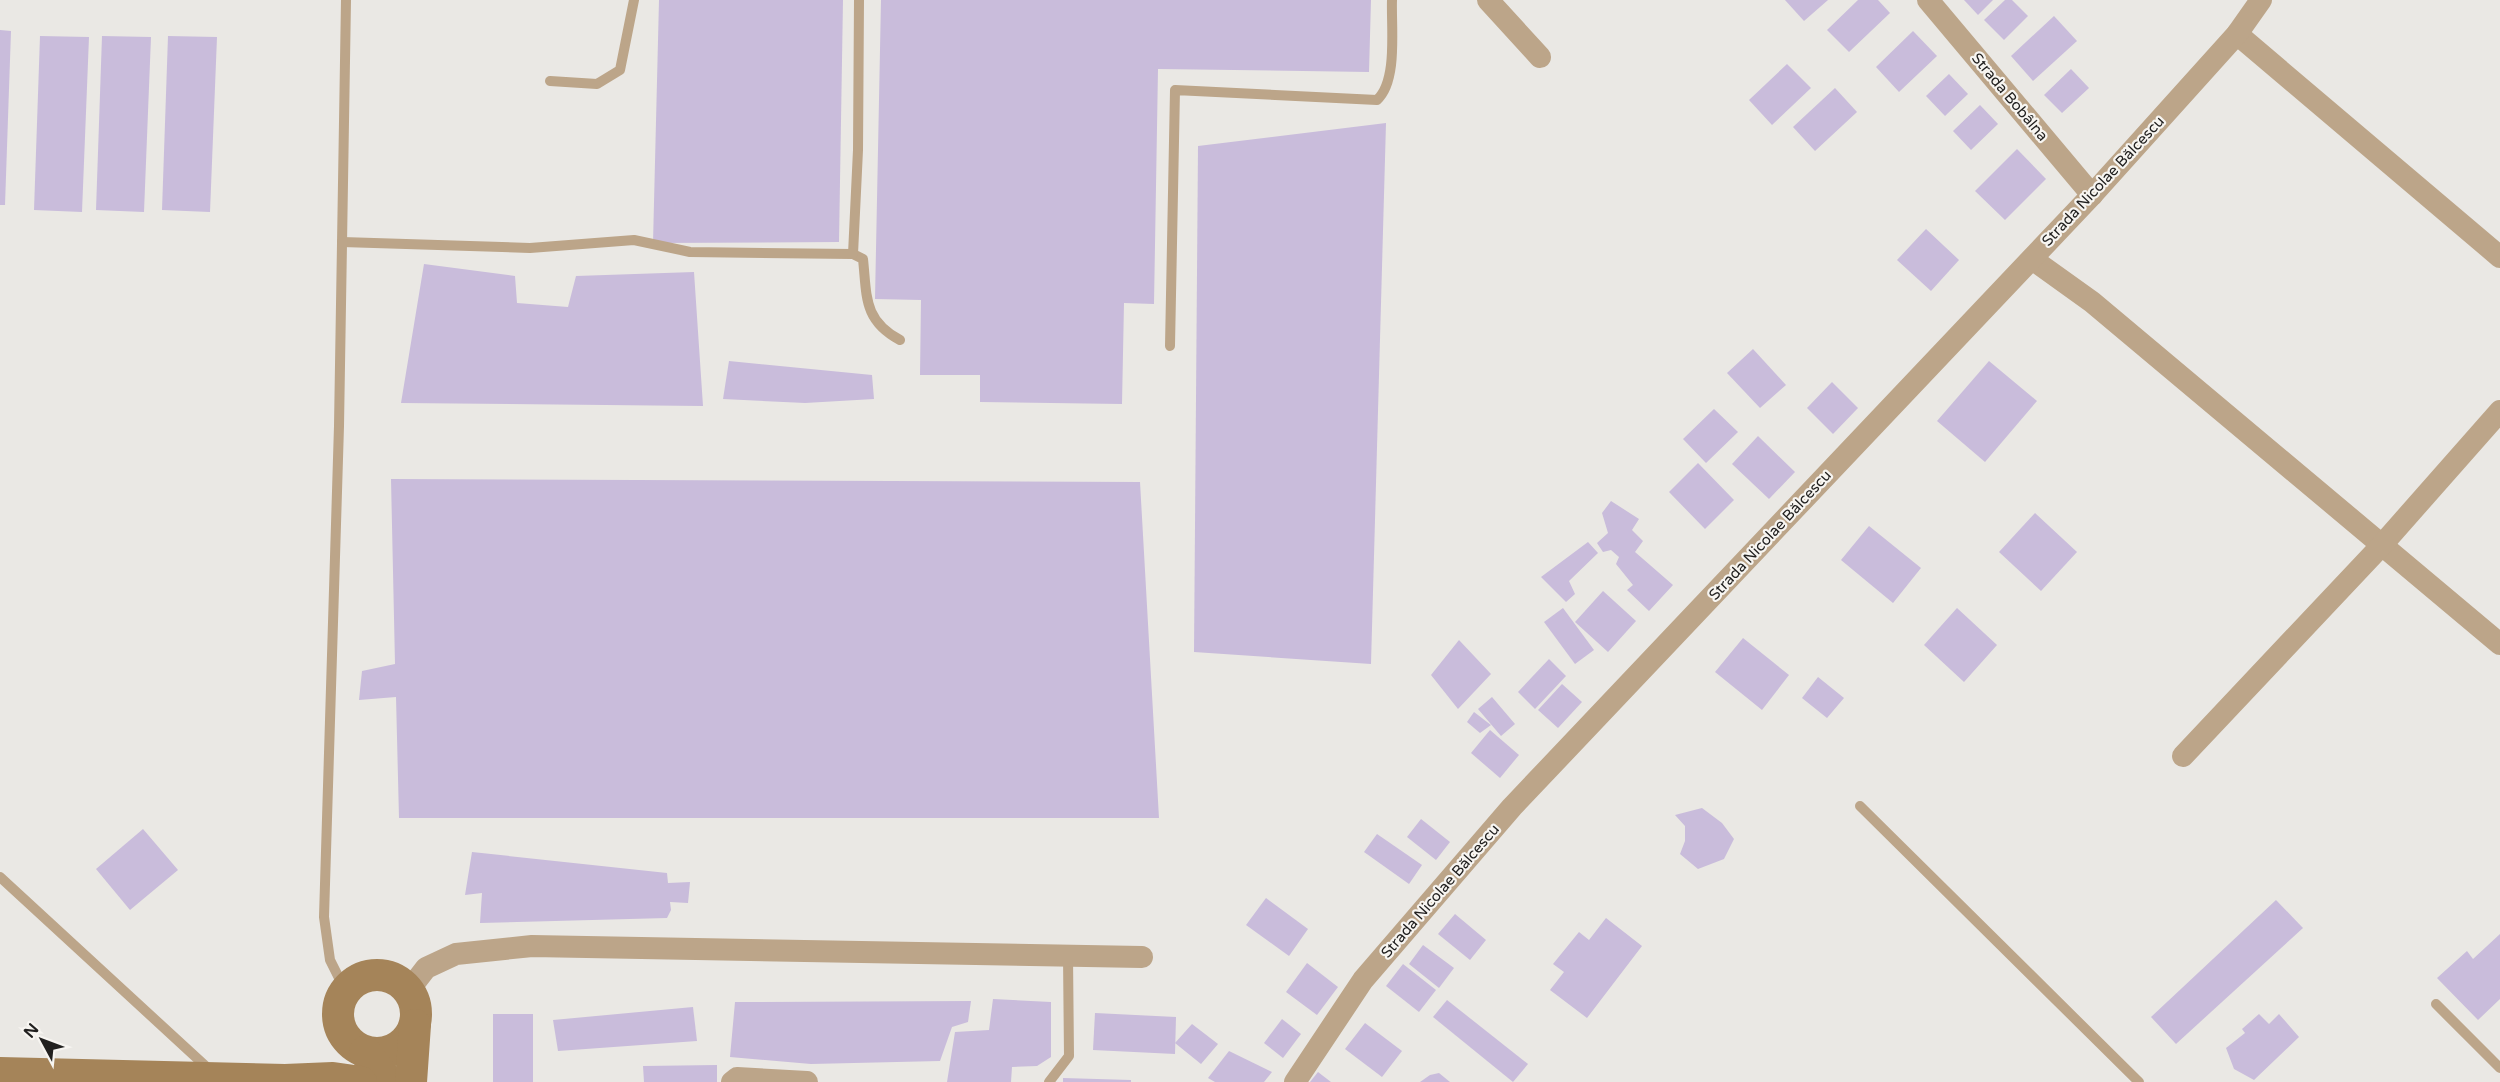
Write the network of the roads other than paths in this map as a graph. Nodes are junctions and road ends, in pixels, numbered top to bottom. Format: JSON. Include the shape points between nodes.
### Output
{"nodes":[{"id":1,"x":345,"y":0,"type":"edge"},
{"id":2,"x":634,"y":0,"type":"edge"},
{"id":3,"x":859,"y":0,"type":"edge"},
{"id":4,"x":1392,"y":0,"type":"edge"},
{"id":5,"x":1488,"y":0,"type":"edge"},
{"id":6,"x":1928,"y":0,"type":"edge"},
{"id":7,"x":2261,"y":0,"type":"edge"},
{"id":8,"x":2237,"y":34,"type":"junction"},
{"id":9,"x":1540,"y":57,"type":"dead end"},
{"id":10,"x":549,"y":81,"type":"dead end"},
{"id":11,"x":2092,"y":195,"type":"junction"},
{"id":12,"x":342,"y":242,"type":"junction"},
{"id":13,"x":854,"y":254,"type":"junction"},
{"id":14,"x":2500,"y":257,"type":"edge"},
{"id":15,"x":2032,"y":259,"type":"junction"},
{"id":16,"x":900,"y":340,"type":"dead end"},
{"id":17,"x":1170,"y":346,"type":"dead end"},
{"id":18,"x":2500,"y":411,"type":"edge"},
{"id":19,"x":2381,"y":546,"type":"junction"},
{"id":20,"x":2500,"y":644,"type":"edge"},
{"id":21,"x":2183,"y":756,"type":"dead end"},
{"id":22,"x":1860,"y":806,"type":"dead end"},
{"id":23,"x":0,"y":877,"type":"edge"},
{"id":24,"x":1068,"y":956,"type":"junction"},
{"id":25,"x":1142,"y":957,"type":"dead end"},
{"id":26,"x":345,"y":990,"type":"junction"},
{"id":27,"x":409,"y":990,"type":"junction"},
{"id":28,"x":2436,"y":1004,"type":"dead end"},
{"id":29,"x":415,"y":1025,"type":"junction"},
{"id":30,"x":352,"y":1059,"type":"edge"},
{"id":31,"x":2500,"y":1068,"type":"edge"},
{"id":32,"x":0,"y":1073,"type":"edge"},
{"id":33,"x":60,"y":1078,"type":"edge"},
{"id":34,"x":220,"y":1079,"type":"junction"},
{"id":35,"x":301,"y":1079,"type":"junction"},
{"id":36,"x":388,"y":1082,"type":"edge"},
{"id":37,"x":411,"y":1082,"type":"edge"},
{"id":38,"x":732,"y":1082,"type":"edge"},
{"id":39,"x":807,"y":1082,"type":"edge"},
{"id":40,"x":1049,"y":1082,"type":"edge"},
{"id":41,"x":1295,"y":1082,"type":"edge"},
{"id":42,"x":2139,"y":1082,"type":"edge"}],
"edges":[{"from":1,"to":12,"type":"lane"},
{"from":2,"to":10,"type":"lane","via":[[620,70],[597,84]]},
{"from":3,"to":13,"type":"lane"},
{"from":4,"to":17,"type":"lane","via":[[1390,80],[1377,100],[1175,90]]},
{"from":5,"to":9,"type":"street"},
{"from":6,"to":11,"type":"street","name":"Strada Bobâlna"},
{"from":7,"to":8,"type":"street","name":"Strada Nicolae Bălcescu"},
{"from":8,"to":11,"type":"street","name":"Strada Nicolae Bălcescu"},
{"from":8,"to":14,"type":"street"},
{"from":11,"to":15,"type":"street","name":"Strada Nicolae Bălcescu"},
{"from":12,"to":13,"type":"lane","via":[[530,248],[634,240],[690,252]]},
{"from":12,"to":26,"type":"lane","via":[[324,917],[330,960]]},
{"from":13,"to":16,"type":"lane","via":[[863,259],[869,308],[881,330]]},
{"from":15,"to":19,"type":"street","via":[[2092,302]]},
{"from":15,"to":41,"type":"street","name":"Strada Nicolae Bălcescu","via":[[1512,807],[1363,980]]},
{"from":18,"to":19,"type":"street"},
{"from":19,"to":20,"type":"street"},
{"from":19,"to":21,"type":"street"},
{"from":22,"to":42,"type":"lane"},
{"from":23,"to":34,"type":"lane"},
{"from":24,"to":25,"type":"street"},
{"from":24,"to":27,"type":"street","via":[[532,946],[456,954],[426,968]]},
{"from":24,"to":40,"type":"lane","via":[[1069,1056]]},
{"from":26,"to":27,"type":"main road","via":[[360,979],[377,974],[389,976]]},
{"from":26,"to":30,"type":"main road","via":[[337,1010]]},
{"from":27,"to":29,"type":"main road","via":[[414,1001]]},
{"from":28,"to":31,"type":"lane"},
{"from":29,"to":30,"type":"main road","via":[[395,1049]]},
{"from":29,"to":37,"type":"main road"},
{"from":30,"to":35,"type":"main road"},
{"from":30,"to":35,"type":"main road","via":[[331,1048]]},
{"from":30,"to":36,"type":"main road"},
{"from":32,"to":33,"type":"main road"},
{"from":33,"to":34,"type":"main road"},
{"from":34,"to":35,"type":"main road"},
{"from":38,"to":39,"type":"street","via":[[736,1078]]}]}
